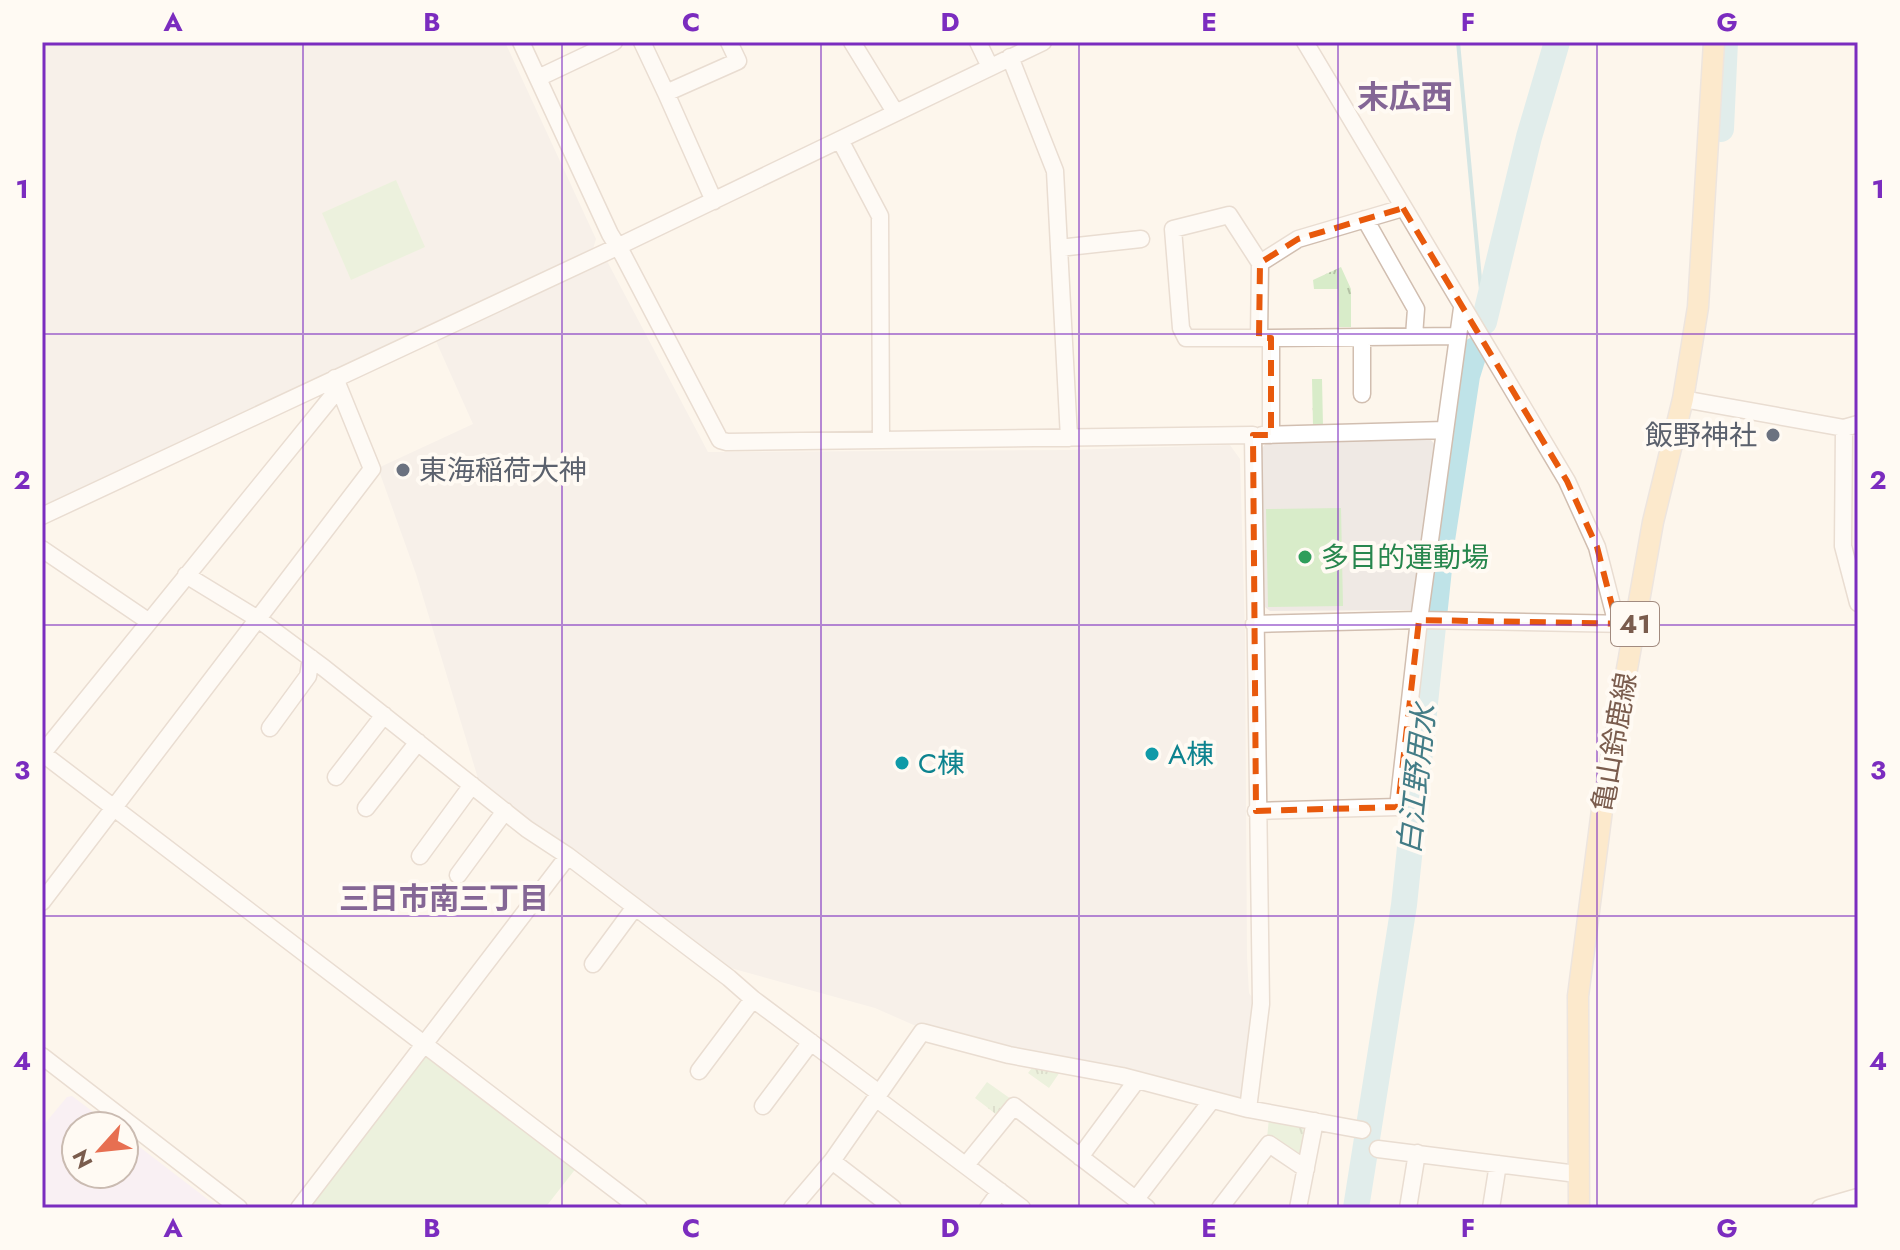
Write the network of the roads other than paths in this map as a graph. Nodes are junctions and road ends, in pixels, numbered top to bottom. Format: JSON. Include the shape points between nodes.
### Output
{"nodes":[{"id":1,"x":521,"y":42,"type":"edge"},
{"id":2,"x":614,"y":42,"type":"edge"},
{"id":3,"x":642,"y":42,"type":"edge"},
{"id":4,"x":729,"y":42,"type":"edge"},
{"id":5,"x":852,"y":42,"type":"edge"},
{"id":6,"x":978,"y":42,"type":"edge"},
{"id":7,"x":1043,"y":42,"type":"edge"},
{"id":8,"x":1305,"y":42,"type":"edge"},
{"id":9,"x":1714,"y":42,"type":"edge"},
{"id":10,"x":1010,"y":57,"type":"junction"},
{"id":11,"x":990,"y":67,"type":"junction"},
{"id":12,"x":538,"y":78,"type":"junction"},
{"id":13,"x":666,"y":93,"type":"junction"},
{"id":14,"x":895,"y":112,"type":"junction"},
{"id":15,"x":840,"y":140,"type":"junction"},
{"id":16,"x":714,"y":201,"type":"junction"},
{"id":17,"x":1403,"y":208,"type":"junction"},
{"id":18,"x":1365,"y":219,"type":"junction"},
{"id":19,"x":1141,"y":239,"type":"dead end"},
{"id":20,"x":617,"y":247,"type":"junction"},
{"id":21,"x":1059,"y":248,"type":"junction"},
{"id":22,"x":1260,"y":263,"type":"junction"},
{"id":23,"x":1462,"y":308,"type":"junction"},
{"id":24,"x":1414,"y":336,"type":"junction"},
{"id":25,"x":1458,"y":336,"type":"junction"},
{"id":26,"x":1265,"y":338,"type":"junction"},
{"id":27,"x":1362,"y":338,"type":"junction"},
{"id":28,"x":337,"y":383,"type":"junction"},
{"id":29,"x":1362,"y":394,"type":"dead end"},
{"id":30,"x":1683,"y":399,"type":"junction"},
{"id":31,"x":1851,"y":426,"type":"edge"},
{"id":32,"x":1445,"y":430,"type":"junction"},
{"id":33,"x":1253,"y":435,"type":"junction"},
{"id":34,"x":1271,"y":435,"type":"junction"},
{"id":35,"x":1069,"y":438,"type":"junction"},
{"id":36,"x":881,"y":440,"type":"junction"},
{"id":37,"x":42,"y":516,"type":"edge"},
{"id":38,"x":42,"y":549,"type":"edge"},
{"id":39,"x":186,"y":575,"type":"junction"},
{"id":40,"x":1858,"y":603,"type":"edge"},
{"id":41,"x":258,"y":619,"type":"junction"},
{"id":42,"x":1428,"y":620,"type":"junction"},
{"id":43,"x":148,"y":621,"type":"junction"},
{"id":44,"x":1254,"y":624,"type":"junction"},
{"id":45,"x":1635,"y":624,"type":"junction"},
{"id":46,"x":311,"y":658,"type":"junction"},
{"id":47,"x":384,"y":715,"type":"junction"},
{"id":48,"x":270,"y":728,"type":"dead end"},
{"id":49,"x":418,"y":742,"type":"junction"},
{"id":50,"x":42,"y":753,"type":"edge"},
{"id":51,"x":336,"y":777,"type":"dead end"},
{"id":52,"x":472,"y":785,"type":"junction"},
{"id":53,"x":113,"y":807,"type":"junction"},
{"id":54,"x":366,"y":808,"type":"dead end"},
{"id":55,"x":505,"y":811,"type":"junction"},
{"id":56,"x":1256,"y":811,"type":"junction"},
{"id":57,"x":420,"y":856,"type":"dead end"},
{"id":58,"x":568,"y":856,"type":"junction"},
{"id":59,"x":458,"y":875,"type":"dead end"},
{"id":60,"x":42,"y":902,"type":"edge"},
{"id":61,"x":635,"y":907,"type":"junction"},
{"id":62,"x":593,"y":964,"type":"dead end"},
{"id":63,"x":753,"y":999,"type":"junction"},
{"id":64,"x":811,"y":1042,"type":"junction"},
{"id":65,"x":423,"y":1045,"type":"junction"},
{"id":66,"x":42,"y":1056,"type":"edge"},
{"id":67,"x":699,"y":1071,"type":"dead end"},
{"id":68,"x":1137,"y":1080,"type":"junction"},
{"id":69,"x":878,"y":1096,"type":"junction"},
{"id":70,"x":1212,"y":1100,"type":"junction"},
{"id":71,"x":763,"y":1106,"type":"dead end"},
{"id":72,"x":1248,"y":1109,"type":"junction"},
{"id":73,"x":1315,"y":1121,"type":"junction"},
{"id":74,"x":1362,"y":1130,"type":"dead end"},
{"id":75,"x":1378,"y":1149,"type":"dead end"},
{"id":76,"x":1417,"y":1153,"type":"junction"},
{"id":77,"x":1080,"y":1157,"type":"junction"},
{"id":78,"x":832,"y":1161,"type":"junction"},
{"id":79,"x":1498,"y":1164,"type":"junction"},
{"id":80,"x":966,"y":1165,"type":"junction"},
{"id":81,"x":1306,"y":1169,"type":"junction"},
{"id":82,"x":1577,"y":1174,"type":"junction"},
{"id":83,"x":1000,"y":1191,"type":"junction"},
{"id":84,"x":1858,"y":1197,"type":"edge"},
{"id":85,"x":1141,"y":1204,"type":"edge"},
{"id":86,"x":239,"y":1208,"type":"edge"},
{"id":87,"x":299,"y":1208,"type":"edge"},
{"id":88,"x":639,"y":1208,"type":"edge"},
{"id":89,"x":792,"y":1208,"type":"edge"},
{"id":90,"x":893,"y":1208,"type":"edge"},
{"id":91,"x":988,"y":1208,"type":"edge"},
{"id":92,"x":1022,"y":1208,"type":"edge"},
{"id":93,"x":1220,"y":1208,"type":"edge"},
{"id":94,"x":1298,"y":1208,"type":"edge"},
{"id":95,"x":1408,"y":1208,"type":"edge"},
{"id":96,"x":1491,"y":1208,"type":"edge"},
{"id":97,"x":1579,"y":1208,"type":"edge"},
{"id":98,"x":1820,"y":1208,"type":"edge"}],
"edges":[{"from":1,"to":12,"type":"street"},
{"from":2,"to":12,"type":"street"},
{"from":3,"to":13,"type":"street"},
{"from":4,"to":13,"type":"street","via":[[738,61]]},
{"from":5,"to":14,"type":"street"},
{"from":6,"to":11,"type":"street"},
{"from":7,"to":10,"type":"street"},
{"from":8,"to":17,"type":"street"},
{"from":9,"to":30,"type":"main road","name":"亀山鈴鹿線","number":"41","via":[[1701,270]]},
{"from":10,"to":11,"type":"street"},
{"from":10,"to":21,"type":"street","via":[[1055,171]]},
{"from":11,"to":14,"type":"street"},
{"from":12,"to":20,"type":"street"},
{"from":13,"to":16,"type":"street"},
{"from":14,"to":15,"type":"street"},
{"from":15,"to":16,"type":"street"},
{"from":15,"to":36,"type":"street","via":[[880,216]]},
{"from":16,"to":20,"type":"street"},
{"from":17,"to":18,"type":"street"},
{"from":17,"to":23,"type":"street"},
{"from":18,"to":22,"type":"street","via":[[1298,239]]},
{"from":18,"to":24,"type":"street","via":[[1416,309]]},
{"from":19,"to":21,"type":"street"},
{"from":20,"to":28,"type":"street"},
{"from":20,"to":36,"type":"street","via":[[720,440]]},
{"from":21,"to":35,"type":"street"},
{"from":22,"to":26,"type":"street"},
{"from":22,"to":26,"type":"street","via":[[1229,215],[1173,229],[1186,338]]},
{"from":23,"to":25,"type":"street"},
{"from":23,"to":45,"type":"street","via":[[1587,521],[1614,613]]},
{"from":24,"to":25,"type":"street"},
{"from":24,"to":27,"type":"street"},
{"from":25,"to":32,"type":"street"},
{"from":26,"to":27,"type":"street"},
{"from":26,"to":34,"type":"street"},
{"from":27,"to":29,"type":"street"},
{"from":28,"to":37,"type":"street"},
{"from":28,"to":39,"type":"street"},
{"from":28,"to":41,"type":"street","via":[[372,469]]},
{"from":30,"to":31,"type":"street"},
{"from":30,"to":45,"type":"main road","name":"亀山鈴鹿線","number":"41"},
{"from":31,"to":40,"type":"street","via":[[1843,546]]},
{"from":32,"to":34,"type":"street"},
{"from":32,"to":42,"type":"street"},
{"from":33,"to":34,"type":"street"},
{"from":33,"to":35,"type":"street"},
{"from":33,"to":44,"type":"street"},
{"from":35,"to":36,"type":"street"},
{"from":38,"to":43,"type":"street"},
{"from":39,"to":41,"type":"street"},
{"from":39,"to":43,"type":"street"},
{"from":41,"to":46,"type":"street"},
{"from":41,"to":53,"type":"street"},
{"from":42,"to":44,"type":"street"},
{"from":42,"to":45,"type":"street"},
{"from":42,"to":56,"type":"street","via":[[1398,807]]},
{"from":43,"to":50,"type":"street"},
{"from":44,"to":56,"type":"street"},
{"from":45,"to":82,"type":"main road","name":"亀山鈴鹿線","number":"41","via":[[1602,810],[1578,996]]},
{"from":46,"to":47,"type":"street"},
{"from":46,"to":48,"type":"street","via":[[308,676]]},
{"from":47,"to":49,"type":"street"},
{"from":47,"to":51,"type":"street"},
{"from":49,"to":52,"type":"street"},
{"from":49,"to":54,"type":"street"},
{"from":50,"to":53,"type":"street"},
{"from":52,"to":55,"type":"street"},
{"from":52,"to":57,"type":"street"},
{"from":53,"to":60,"type":"street"},
{"from":53,"to":65,"type":"street"},
{"from":55,"to":58,"type":"street"},
{"from":55,"to":59,"type":"street"},
{"from":56,"to":72,"type":"street","via":[[1261,1004]]},
{"from":58,"to":61,"type":"street"},
{"from":58,"to":65,"type":"street"},
{"from":61,"to":62,"type":"street"},
{"from":61,"to":63,"type":"street"},
{"from":63,"to":64,"type":"street"},
{"from":63,"to":67,"type":"street"},
{"from":64,"to":69,"type":"street"},
{"from":64,"to":71,"type":"street"},
{"from":65,"to":87,"type":"street"},
{"from":65,"to":88,"type":"street"},
{"from":66,"to":86,"type":"street"},
{"from":68,"to":69,"type":"street","via":[[922,1032]]},
{"from":68,"to":70,"type":"street"},
{"from":68,"to":77,"type":"street"},
{"from":69,"to":78,"type":"street"},
{"from":69,"to":80,"type":"street"},
{"from":70,"to":72,"type":"street"},
{"from":70,"to":85,"type":"street"},
{"from":72,"to":73,"type":"street"},
{"from":73,"to":74,"type":"street"},
{"from":73,"to":81,"type":"street"},
{"from":75,"to":76,"type":"street"},
{"from":76,"to":79,"type":"street"},
{"from":76,"to":95,"type":"street"},
{"from":77,"to":80,"type":"street","via":[[1014,1106]]},
{"from":77,"to":85,"type":"street"},
{"from":78,"to":89,"type":"street"},
{"from":78,"to":90,"type":"street"},
{"from":79,"to":82,"type":"street"},
{"from":79,"to":96,"type":"street"},
{"from":80,"to":83,"type":"street"},
{"from":81,"to":93,"type":"street","via":[[1269,1144]]},
{"from":81,"to":94,"type":"street"},
{"from":82,"to":97,"type":"main road","name":"亀山鈴鹿線","number":"41"},
{"from":83,"to":91,"type":"street"},
{"from":83,"to":92,"type":"street"},
{"from":84,"to":98,"type":"street"}]}
